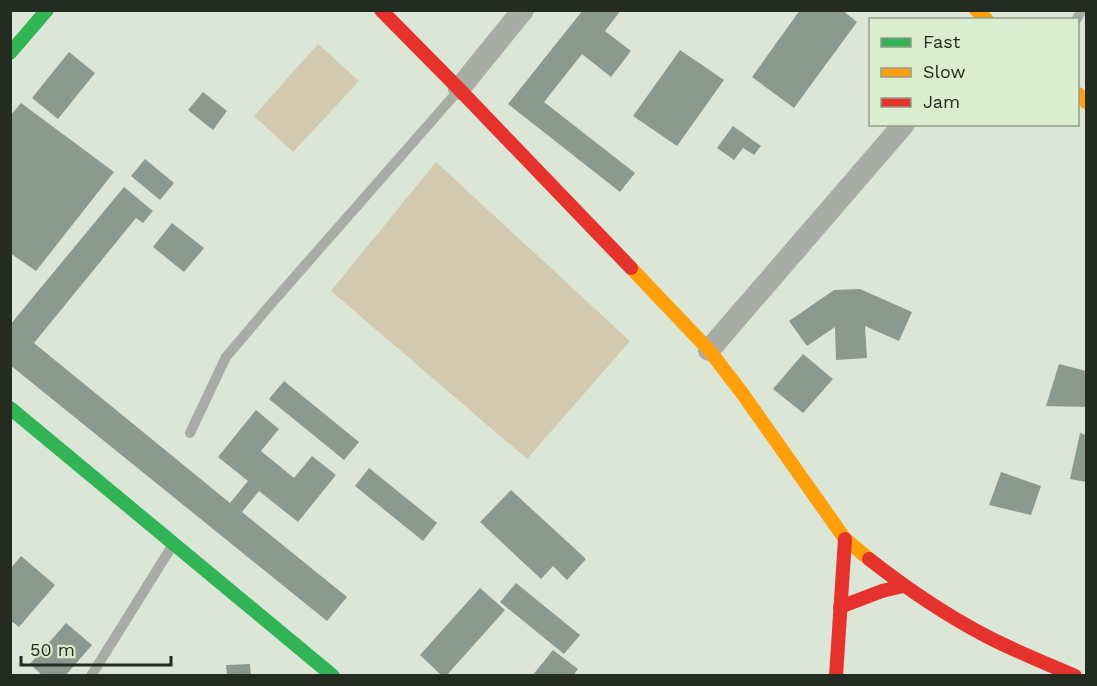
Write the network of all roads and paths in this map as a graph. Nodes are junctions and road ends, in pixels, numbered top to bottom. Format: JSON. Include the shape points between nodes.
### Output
{"nodes":[{"id":1,"x":47,"y":10,"type":"edge"},
{"id":2,"x":381,"y":10,"type":"edge"},
{"id":3,"x":523,"y":10,"type":"edge"},
{"id":4,"x":10,"y":53,"type":"edge"},
{"id":5,"x":459,"y":89,"type":"junction"},
{"id":6,"x":902,"y":126,"type":"edge"},
{"id":7,"x":709,"y":350,"type":"junction"},
{"id":8,"x":10,"y":408,"type":"edge"},
{"id":9,"x":190,"y":433,"type":"dead end"},
{"id":10,"x":845,"y":539,"type":"junction"},
{"id":11,"x":174,"y":544,"type":"junction"},
{"id":12,"x":903,"y":586,"type":"junction"},
{"id":13,"x":840,"y":607,"type":"junction"},
{"id":14,"x":329,"y":674,"type":"edge"},
{"id":15,"x":91,"y":675,"type":"edge"},
{"id":16,"x":836,"y":675,"type":"edge"},
{"id":17,"x":1075,"y":675,"type":"edge"}],
"edges":[{"from":1,"to":4,"type":"street"},
{"from":2,"to":5,"type":"street"},
{"from":3,"to":5,"type":"street"},
{"from":5,"to":7,"type":"street"},
{"from":5,"to":9,"type":"lane","via":[[226,357]]},
{"from":6,"to":7,"type":"street"},
{"from":7,"to":10,"type":"street"},
{"from":8,"to":11,"type":"street"},
{"from":10,"to":12,"type":"street"},
{"from":10,"to":13,"type":"street"},
{"from":11,"to":14,"type":"street"},
{"from":11,"to":15,"type":"lane"},
{"from":12,"to":13,"type":"street"},
{"from":12,"to":17,"type":"street","via":[[986,636]]},
{"from":13,"to":16,"type":"street"}]}
